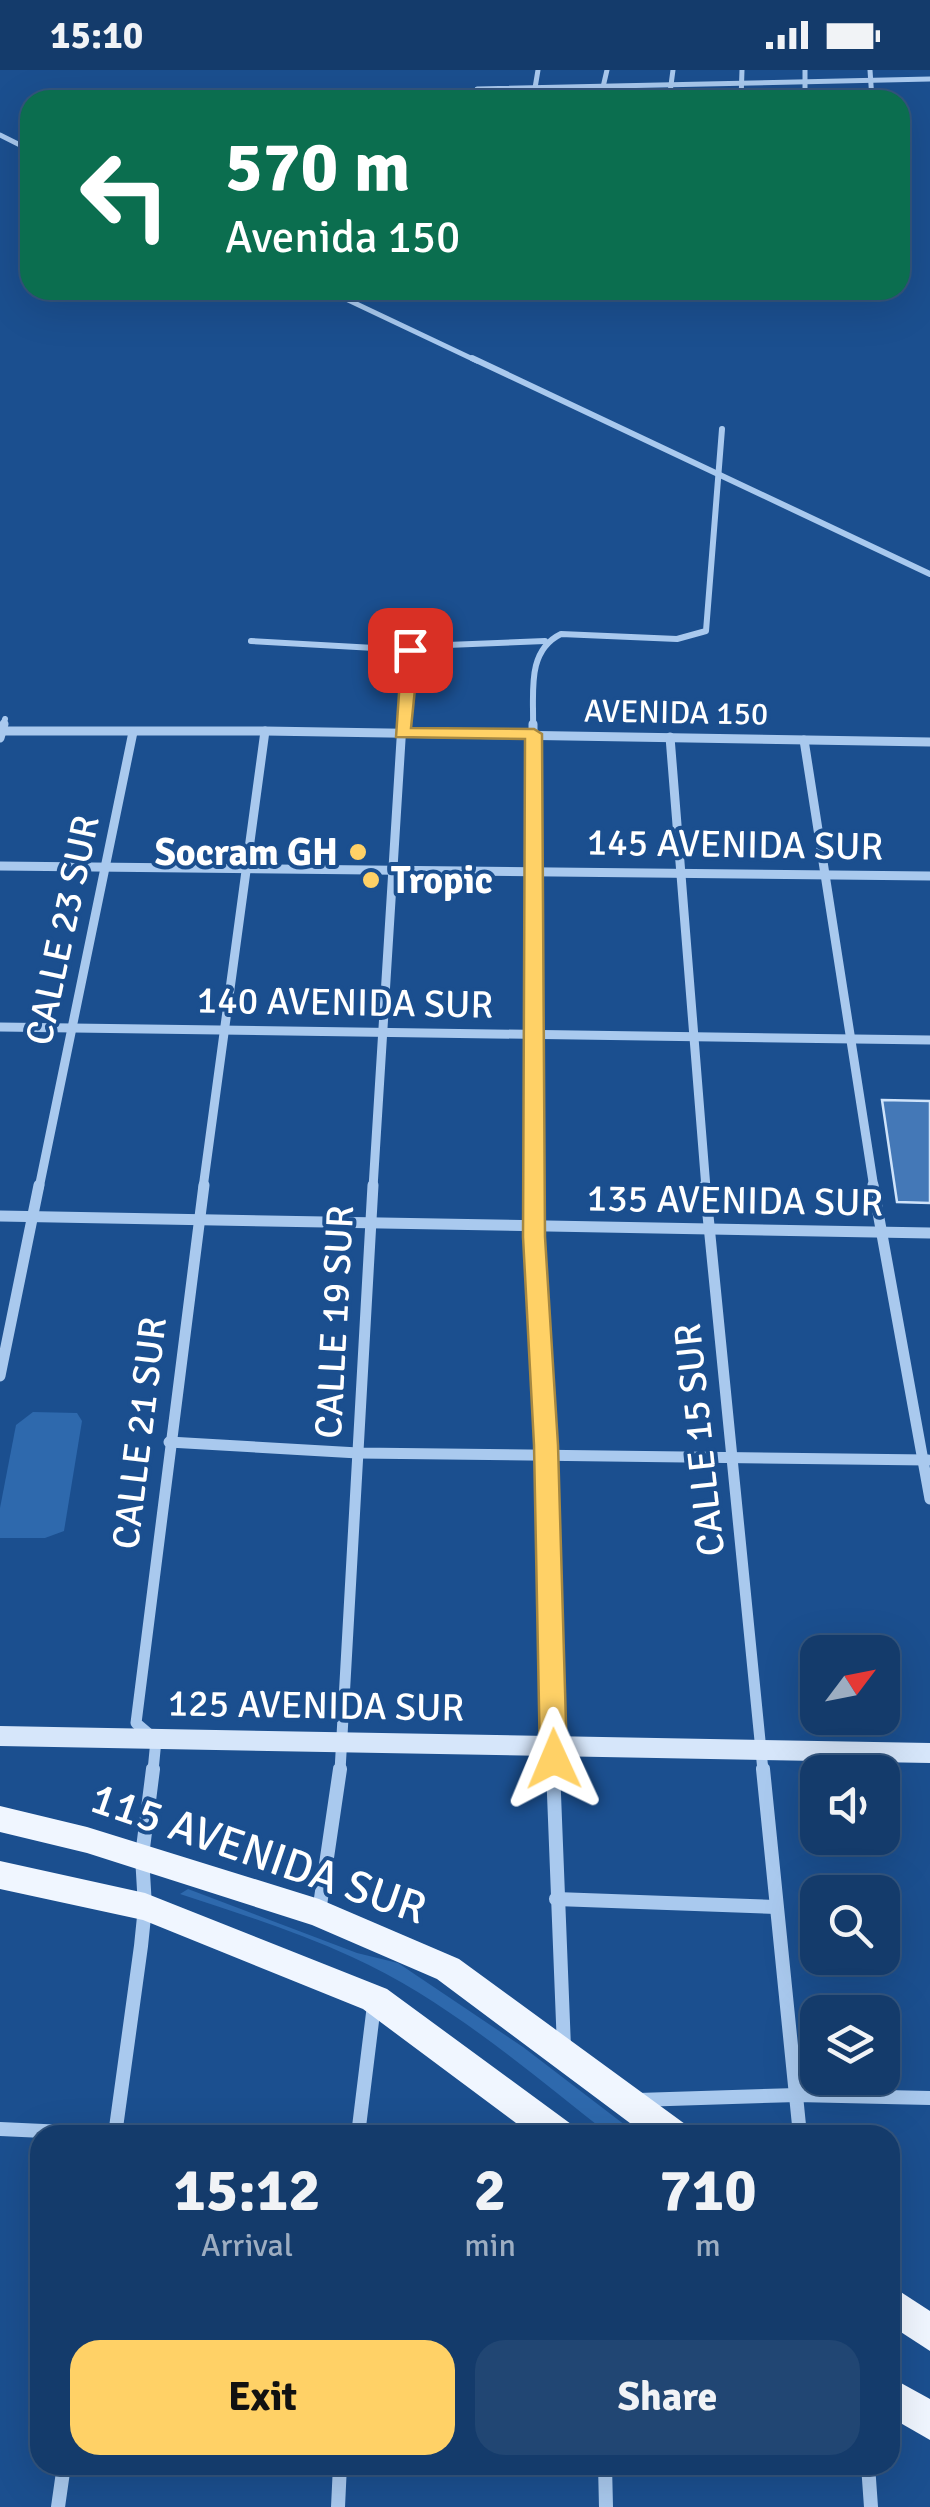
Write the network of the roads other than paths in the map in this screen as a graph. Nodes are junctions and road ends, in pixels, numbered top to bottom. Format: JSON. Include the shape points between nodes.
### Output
{"nodes":[{"id":1,"x":538,"y":70,"type":"edge"},
{"id":2,"x":607,"y":70,"type":"edge"},
{"id":3,"x":673,"y":70,"type":"edge"},
{"id":4,"x":742,"y":70,"type":"edge"},
{"id":5,"x":805,"y":70,"type":"edge"},
{"id":6,"x":870,"y":70,"type":"edge"},
{"id":7,"x":930,"y":80,"type":"edge"},
{"id":8,"x":869,"y":81,"type":"junction"},
{"id":9,"x":805,"y":82,"type":"junction"},
{"id":10,"x":671,"y":83,"type":"junction"},
{"id":11,"x":742,"y":83,"type":"junction"},
{"id":12,"x":604,"y":85,"type":"junction"},
{"id":13,"x":535,"y":87,"type":"junction"},
{"id":14,"x":477,"y":89,"type":"dead end"},
{"id":15,"x":534,"y":90,"type":"edge"},
{"id":16,"x":603,"y":90,"type":"edge"},
{"id":17,"x":670,"y":90,"type":"edge"},
{"id":18,"x":741,"y":90,"type":"edge"},
{"id":19,"x":805,"y":90,"type":"edge"},
{"id":20,"x":870,"y":90,"type":"edge"},
{"id":21,"x":348,"y":300,"type":"edge"},
{"id":22,"x":722,"y":429,"type":"dead end"},
{"id":23,"x":721,"y":477,"type":"junction"},
{"id":24,"x":930,"y":574,"type":"edge"},
{"id":25,"x":251,"y":641,"type":"dead end"},
{"id":26,"x":545,"y":642,"type":"junction"},
{"id":27,"x":410,"y":650,"type":"junction"},
{"id":28,"x":5,"y":720,"type":"dead end"},
{"id":29,"x":265,"y":731,"type":"junction"},
{"id":30,"x":133,"y":732,"type":"junction"},
{"id":31,"x":402,"y":733,"type":"junction"},
{"id":32,"x":1,"y":734,"type":"edge"},
{"id":33,"x":534,"y":734,"type":"junction"},
{"id":34,"x":670,"y":738,"type":"junction"},
{"id":35,"x":804,"y":740,"type":"junction"},
{"id":36,"x":930,"y":742,"type":"edge"},
{"id":37,"x":0,"y":866,"type":"edge"},
{"id":38,"x":246,"y":867,"type":"junction"},
{"id":39,"x":107,"y":868,"type":"junction"},
{"id":40,"x":394,"y":868,"type":"junction"},
{"id":41,"x":534,"y":871,"type":"junction"},
{"id":42,"x":681,"y":874,"type":"junction"},
{"id":43,"x":824,"y":875,"type":"junction"},
{"id":44,"x":930,"y":876,"type":"edge"},
{"id":45,"x":0,"y":1027,"type":"edge"},
{"id":46,"x":71,"y":1028,"type":"junction"},
{"id":47,"x":225,"y":1030,"type":"junction"},
{"id":48,"x":385,"y":1032,"type":"junction"},
{"id":49,"x":536,"y":1034,"type":"junction"},
{"id":50,"x":692,"y":1036,"type":"junction"},
{"id":51,"x":850,"y":1038,"type":"junction"},
{"id":52,"x":930,"y":1040,"type":"edge"},
{"id":53,"x":0,"y":1216,"type":"edge"},
{"id":54,"x":32,"y":1218,"type":"junction"},
{"id":55,"x":199,"y":1221,"type":"junction"},
{"id":56,"x":371,"y":1223,"type":"junction"},
{"id":57,"x":536,"y":1226,"type":"junction"},
{"id":58,"x":709,"y":1231,"type":"junction"},
{"id":59,"x":881,"y":1233,"type":"junction"},
{"id":60,"x":930,"y":1233,"type":"edge"},
{"id":61,"x":0,"y":1376,"type":"edge"},
{"id":62,"x":169,"y":1442,"type":"junction"},
{"id":63,"x":358,"y":1452,"type":"junction"},
{"id":64,"x":545,"y":1456,"type":"junction"},
{"id":65,"x":734,"y":1458,"type":"junction"},
{"id":66,"x":927,"y":1460,"type":"edge"},
{"id":67,"x":930,"y":1499,"type":"edge"},
{"id":68,"x":0,"y":1736,"type":"edge"},
{"id":69,"x":156,"y":1740,"type":"junction"},
{"id":70,"x":343,"y":1742,"type":"junction"},
{"id":71,"x":554,"y":1748,"type":"junction"},
{"id":72,"x":761,"y":1750,"type":"junction"},
{"id":73,"x":930,"y":1753,"type":"edge"},
{"id":74,"x":0,"y":1819,"type":"edge"},
{"id":75,"x":142,"y":1856,"type":"junction"},
{"id":76,"x":0,"y":1874,"type":"edge"},
{"id":77,"x":556,"y":1899,"type":"junction"},
{"id":78,"x":144,"y":1907,"type":"junction"},
{"id":79,"x":776,"y":1907,"type":"junction"},
{"id":80,"x":319,"y":1913,"type":"junction"},
{"id":81,"x":375,"y":2000,"type":"junction"},
{"id":82,"x":564,"y":2052,"type":"junction"},
{"id":83,"x":797,"y":2095,"type":"junction"},
{"id":84,"x":930,"y":2098,"type":"edge"},
{"id":85,"x":627,"y":2100,"type":"junction"},
{"id":86,"x":121,"y":2125,"type":"edge"},
{"id":87,"x":359,"y":2125,"type":"edge"},
{"id":88,"x":545,"y":2125,"type":"edge"},
{"id":89,"x":660,"y":2125,"type":"edge"},
{"id":90,"x":799,"y":2125,"type":"edge"},
{"id":91,"x":0,"y":2128,"type":"edge"},
{"id":92,"x":30,"y":2130,"type":"edge"},
{"id":93,"x":900,"y":2310,"type":"edge"},
{"id":94,"x":930,"y":2333,"type":"edge"},
{"id":95,"x":900,"y":2402,"type":"edge"},
{"id":96,"x":930,"y":2421,"type":"edge"},
{"id":97,"x":63,"y":2475,"type":"edge"},
{"id":98,"x":340,"y":2475,"type":"edge"},
{"id":99,"x":606,"y":2475,"type":"edge"},
{"id":100,"x":869,"y":2475,"type":"edge"},
{"id":101,"x":58,"y":2507,"type":"edge"},
{"id":102,"x":338,"y":2507,"type":"edge"},
{"id":103,"x":606,"y":2507,"type":"edge"},
{"id":104,"x":872,"y":2507,"type":"edge"}],
"edges":[{"from":1,"to":13,"type":"street"},
{"from":2,"to":12,"type":"street"},
{"from":3,"to":10,"type":"street"},
{"from":4,"to":11,"type":"street"},
{"from":5,"to":9,"type":"street"},
{"from":6,"to":8,"type":"street"},
{"from":7,"to":8,"type":"street"},
{"from":8,"to":9,"type":"street"},
{"from":8,"to":20,"type":"street"},
{"from":9,"to":11,"type":"street"},
{"from":9,"to":19,"type":"street"},
{"from":10,"to":11,"type":"street"},
{"from":10,"to":12,"type":"street"},
{"from":10,"to":17,"type":"street"},
{"from":11,"to":18,"type":"street"},
{"from":12,"to":13,"type":"street"},
{"from":12,"to":16,"type":"street"},
{"from":13,"to":14,"type":"street"},
{"from":13,"to":15,"type":"street"},
{"from":21,"to":23,"type":"street"},
{"from":22,"to":23,"type":"street"},
{"from":23,"to":24,"type":"street"},
{"from":23,"to":26,"type":"street","via":[[706,630],[677,639],[569,633]]},
{"from":25,"to":27,"type":"street"},
{"from":26,"to":27,"type":"street"},
{"from":26,"to":33,"type":"street","via":[[537,651]]},
{"from":27,"to":31,"type":"street","name":"CALLE 19 SUR"},
{"from":28,"to":32,"type":"street"},
{"from":29,"to":30,"type":"street","name":"AVENIDA 150"},
{"from":29,"to":31,"type":"street","name":"AVENIDA 150"},
{"from":29,"to":38,"type":"street","name":"CALLE 21 SUR"},
{"from":30,"to":32,"type":"street","name":"AVENIDA 150"},
{"from":30,"to":39,"type":"street","name":"CALLE 23 SUR"},
{"from":31,"to":33,"type":"street","name":"AVENIDA 150"},
{"from":31,"to":40,"type":"street","name":"CALLE 19 SUR"},
{"from":33,"to":34,"type":"street","name":"AVENIDA 150"},
{"from":33,"to":41,"type":"street"},
{"from":34,"to":35,"type":"street","name":"AVENIDA 150"},
{"from":34,"to":42,"type":"street","name":"CALLE 15 SUR"},
{"from":35,"to":36,"type":"street","name":"AVENIDA 150"},
{"from":35,"to":43,"type":"street"},
{"from":37,"to":39,"type":"street","name":"145 AVENIDA SUR"},
{"from":38,"to":39,"type":"street","name":"145 AVENIDA SUR"},
{"from":38,"to":40,"type":"street","name":"145 AVENIDA SUR"},
{"from":38,"to":47,"type":"street","name":"CALLE 21 SUR"},
{"from":39,"to":46,"type":"street","name":"CALLE 23 SUR"},
{"from":40,"to":41,"type":"street","name":"145 AVENIDA SUR"},
{"from":40,"to":48,"type":"street","name":"CALLE 19 SUR"},
{"from":41,"to":42,"type":"street","name":"145 AVENIDA SUR"},
{"from":41,"to":49,"type":"street"},
{"from":42,"to":43,"type":"street","name":"145 AVENIDA SUR"},
{"from":42,"to":50,"type":"street","name":"CALLE 15 SUR"},
{"from":43,"to":44,"type":"street","name":"145 AVENIDA SUR"},
{"from":43,"to":51,"type":"street"},
{"from":45,"to":46,"type":"street","name":"140 AVENIDA SUR"},
{"from":46,"to":47,"type":"street","name":"140 AVENIDA SUR"},
{"from":46,"to":54,"type":"street","name":"CALLE 23 SUR"},
{"from":47,"to":48,"type":"street","name":"140 AVENIDA SUR"},
{"from":47,"to":55,"type":"street","name":"CALLE 21 SUR"},
{"from":48,"to":49,"type":"street","name":"140 AVENIDA SUR"},
{"from":48,"to":56,"type":"street","name":"CALLE 19 SUR"},
{"from":49,"to":50,"type":"street","name":"140 AVENIDA SUR"},
{"from":49,"to":57,"type":"street"},
{"from":50,"to":51,"type":"street","name":"140 AVENIDA SUR"},
{"from":50,"to":58,"type":"street","name":"CALLE 15 SUR"},
{"from":51,"to":52,"type":"street","name":"140 AVENIDA SUR"},
{"from":51,"to":59,"type":"street"},
{"from":53,"to":54,"type":"street","name":"135 AVENIDA SUR"},
{"from":54,"to":55,"type":"street","name":"135 AVENIDA SUR"},
{"from":54,"to":61,"type":"street","name":"CALLE 23 SUR"},
{"from":55,"to":56,"type":"street","name":"135 AVENIDA SUR"},
{"from":55,"to":62,"type":"street","name":"CALLE 21 SUR"},
{"from":56,"to":57,"type":"street","name":"135 AVENIDA SUR"},
{"from":56,"to":63,"type":"street","name":"CALLE 19 SUR"},
{"from":57,"to":58,"type":"street","name":"135 AVENIDA SUR"},
{"from":57,"to":64,"type":"street"},
{"from":58,"to":59,"type":"street","name":"135 AVENIDA SUR"},
{"from":58,"to":65,"type":"street","name":"CALLE 15 SUR"},
{"from":59,"to":60,"type":"street","name":"135 AVENIDA SUR"},
{"from":59,"to":66,"type":"street"},
{"from":62,"to":63,"type":"street"},
{"from":62,"to":69,"type":"street","name":"CALLE 21 SUR","via":[[136,1723]]},
{"from":63,"to":64,"type":"street"},
{"from":63,"to":70,"type":"street","name":"CALLE 19 SUR"},
{"from":64,"to":65,"type":"street"},
{"from":64,"to":71,"type":"street"},
{"from":65,"to":66,"type":"street"},
{"from":65,"to":72,"type":"street","name":"CALLE 15 SUR"},
{"from":66,"to":67,"type":"street"},
{"from":68,"to":69,"type":"street","name":"125 AVENIDA SUR"},
{"from":69,"to":70,"type":"street","name":"125 AVENIDA SUR"},
{"from":69,"to":75,"type":"street","name":"CALLE 21 SUR"},
{"from":70,"to":71,"type":"street","name":"125 AVENIDA SUR"},
{"from":70,"to":80,"type":"street","name":"CALLE 19 SUR"},
{"from":71,"to":72,"type":"street","name":"125 AVENIDA SUR"},
{"from":71,"to":77,"type":"street"},
{"from":72,"to":73,"type":"street","name":"125 AVENIDA SUR"},
{"from":72,"to":79,"type":"street","name":"CALLE 15 SUR"},
{"from":74,"to":75,"type":"main road","name":"115 AVENIDA SUR"},
{"from":75,"to":78,"type":"street","name":"CALLE 21 SUR"},
{"from":75,"to":80,"type":"main road","name":"115 AVENIDA SUR"},
{"from":76,"to":78,"type":"main road"},
{"from":77,"to":79,"type":"street"},
{"from":77,"to":82,"type":"street"},
{"from":78,"to":81,"type":"main road"},
{"from":78,"to":86,"type":"street","name":"CALLE 21 SUR"},
{"from":79,"to":83,"type":"street","name":"CALLE 15 SUR"},
{"from":80,"to":82,"type":"main road","name":"115 AVENIDA SUR","via":[[448,1969]]},
{"from":81,"to":87,"type":"street"},
{"from":81,"to":88,"type":"main road"},
{"from":82,"to":85,"type":"main road","name":"115 AVENIDA SUR"},
{"from":83,"to":84,"type":"street"},
{"from":83,"to":85,"type":"street"},
{"from":83,"to":90,"type":"street","name":"CALLE 15 SUR"},
{"from":85,"to":89,"type":"main road","name":"115 AVENIDA SUR"},
{"from":91,"to":92,"type":"street"},
{"from":93,"to":94,"type":"main road"},
{"from":95,"to":96,"type":"main road"},
{"from":97,"to":101,"type":"street"},
{"from":98,"to":102,"type":"street"},
{"from":99,"to":103,"type":"street"},
{"from":100,"to":104,"type":"street"}]}
